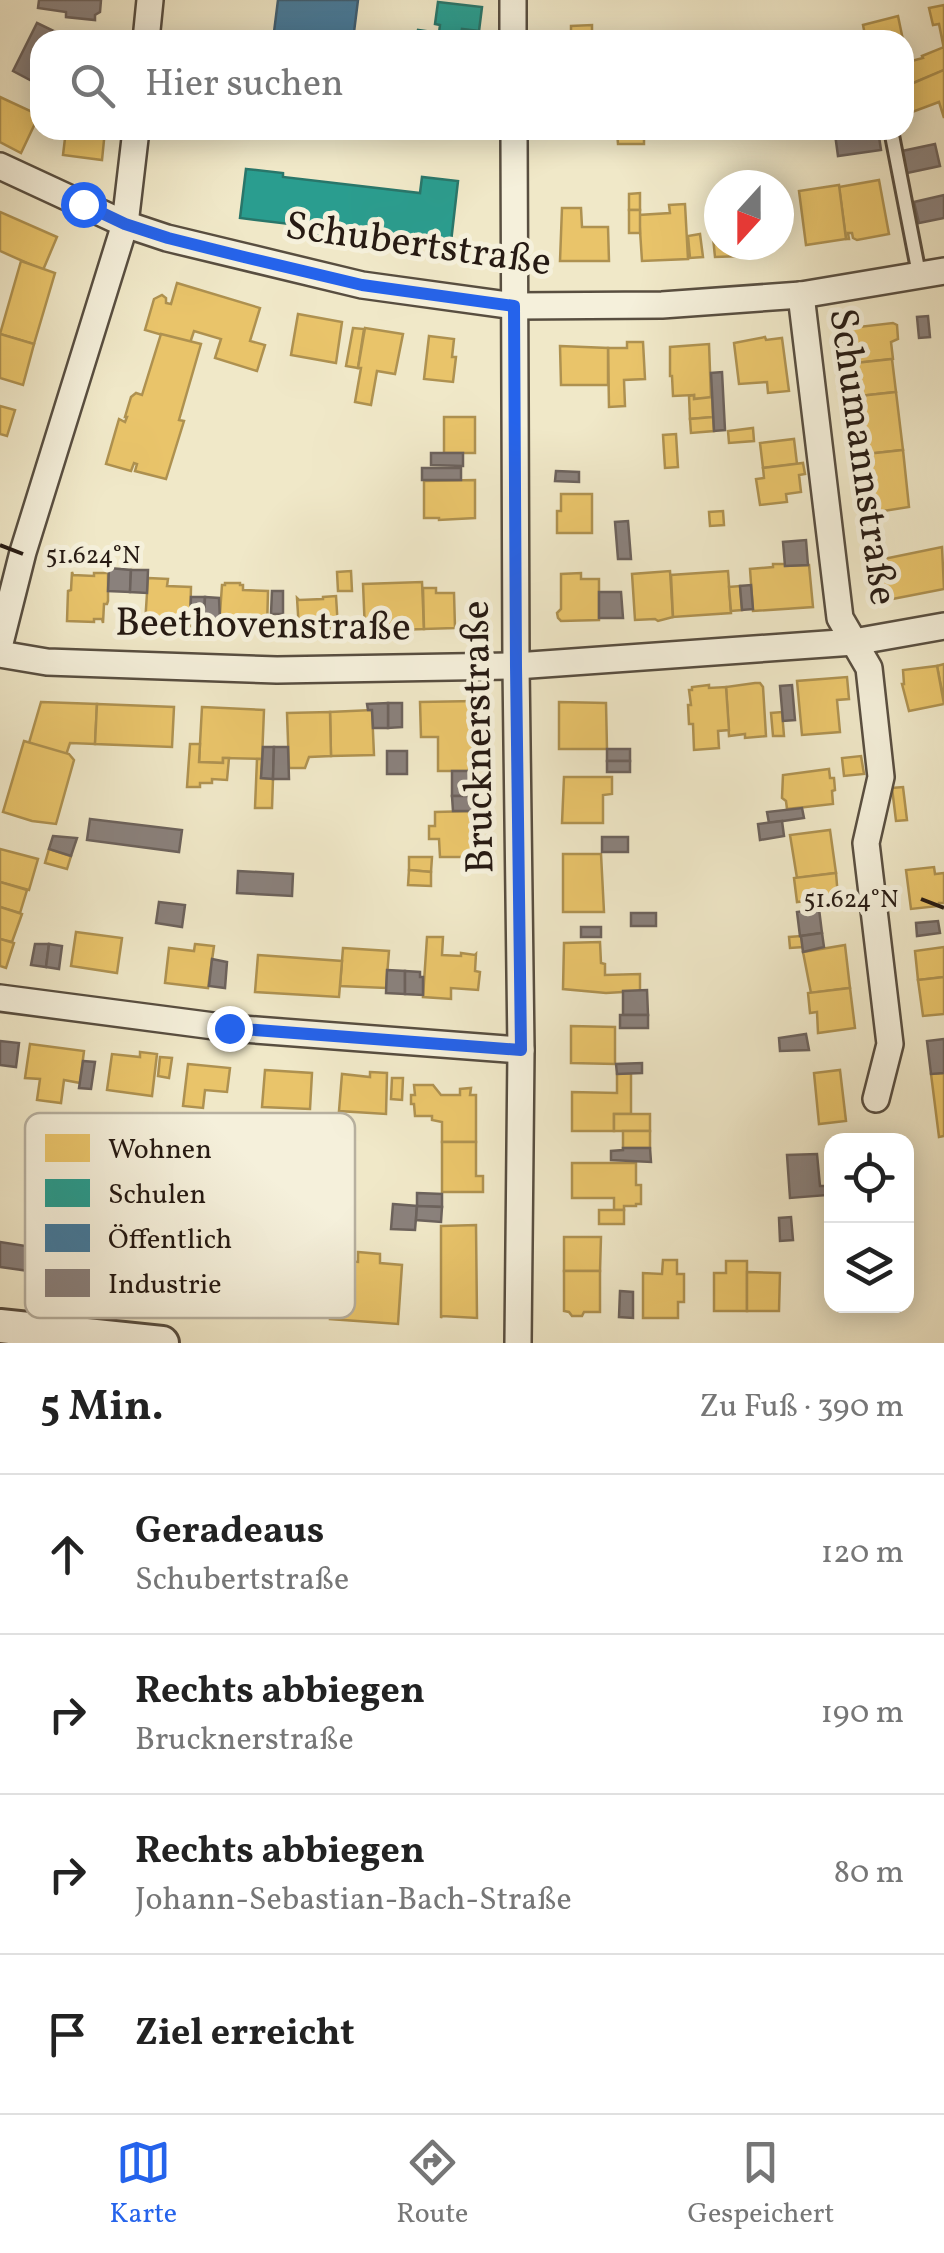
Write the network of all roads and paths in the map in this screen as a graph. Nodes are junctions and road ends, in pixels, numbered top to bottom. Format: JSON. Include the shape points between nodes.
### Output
{"nodes":[{"id":1,"x":150,"y":0,"type":"edge"},
{"id":2,"x":513,"y":0,"type":"edge"},
{"id":3,"x":147,"y":30,"type":"edge"},
{"id":4,"x":513,"y":30,"type":"edge"},
{"id":5,"x":135,"y":140,"type":"edge"},
{"id":6,"x":514,"y":140,"type":"edge"},
{"id":7,"x":893,"y":140,"type":"edge"},
{"id":8,"x":0,"y":166,"type":"edge"},
{"id":9,"x":125,"y":224,"type":"junction"},
{"id":10,"x":932,"y":272,"type":"edge"},
{"id":11,"x":800,"y":295,"type":"junction"},
{"id":12,"x":514,"y":306,"type":"junction"},
{"id":13,"x":944,"y":626,"type":"edge"},
{"id":14,"x":854,"y":642,"type":"junction"},
{"id":15,"x":0,"y":643,"type":"edge"},
{"id":16,"x":0,"y":654,"type":"edge"},
{"id":17,"x":516,"y":666,"type":"junction"},
{"id":18,"x":0,"y":998,"type":"edge"},
{"id":19,"x":521,"y":1050,"type":"junction"},
{"id":20,"x":876,"y":1099,"type":"dead end"},
{"id":21,"x":0,"y":1326,"type":"edge"},
{"id":22,"x":162,"y":1343,"type":"edge"},
{"id":23,"x":518,"y":1343,"type":"edge"}],
"edges":[{"from":1,"to":3,"type":"street"},
{"from":2,"to":4,"type":"street"},
{"from":5,"to":9,"type":"street"},
{"from":6,"to":12,"type":"street","name":"Brucknerstraße"},
{"from":7,"to":10,"type":"lane"},
{"from":8,"to":9,"type":"street","name":"Schubertstraße"},
{"from":9,"to":12,"type":"street","name":"Schubertstraße","via":[[362,285]]},
{"from":9,"to":15,"type":"street"},
{"from":10,"to":11,"type":"street","name":"Schubertstraße"},
{"from":11,"to":12,"type":"street","name":"Schubertstraße"},
{"from":11,"to":14,"type":"street","name":"Schumannstraße","via":[[840,618]]},
{"from":12,"to":17,"type":"street","name":"Brucknerstraße"},
{"from":13,"to":14,"type":"street","name":"Beethovenstraße"},
{"from":14,"to":17,"type":"street","name":"Beethovenstraße"},
{"from":14,"to":20,"type":"street","name":"Schumannstraße","via":[[870,668],[881,777],[866,843],[890,1044]]},
{"from":16,"to":17,"type":"street","name":"Beethovenstraße","via":[[47,662],[277,670]]},
{"from":17,"to":19,"type":"street","name":"Brucknerstraße"},
{"from":18,"to":19,"type":"street","via":[[229,1028]]},
{"from":19,"to":23,"type":"street","name":"Brucknerstraße"},
{"from":21,"to":22,"type":"street"}]}
